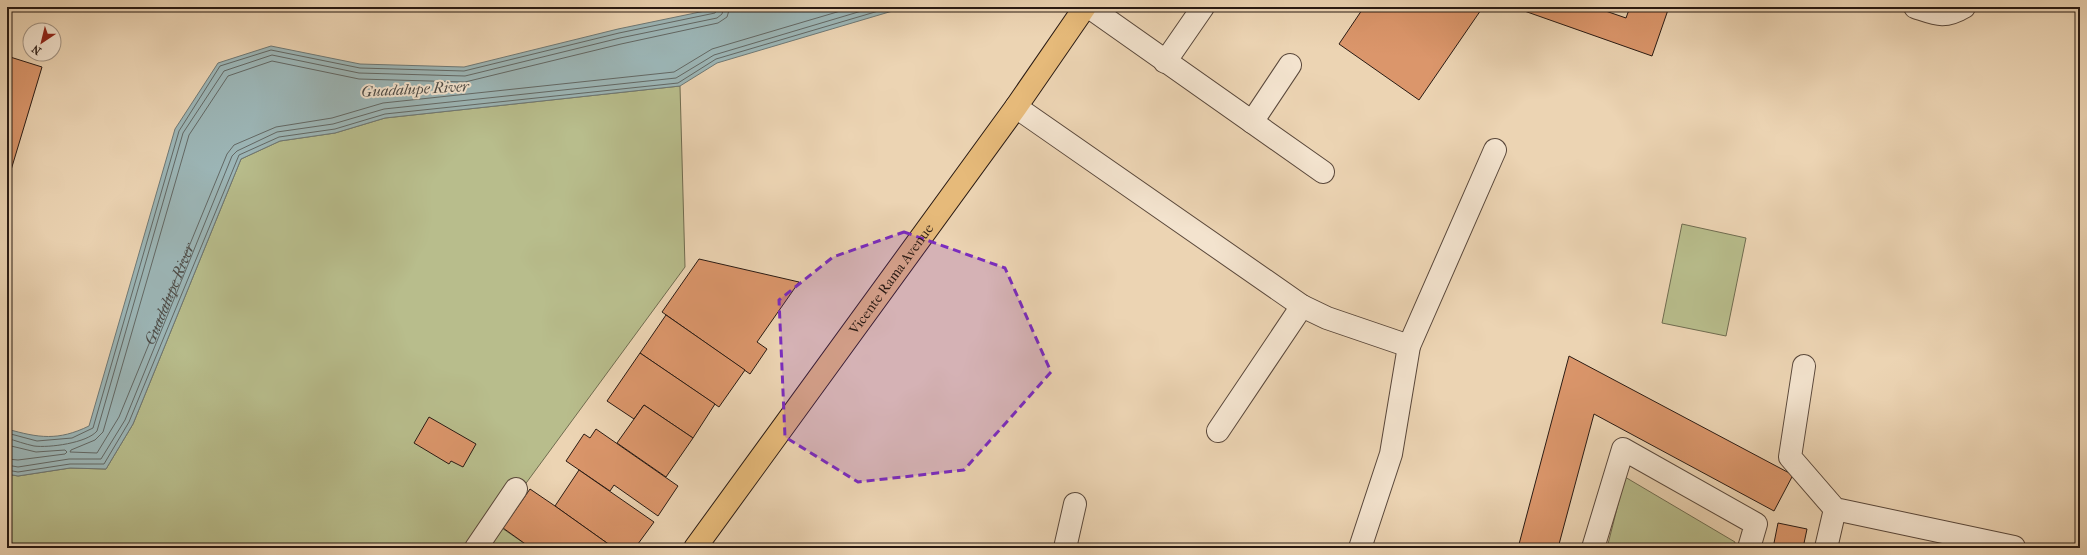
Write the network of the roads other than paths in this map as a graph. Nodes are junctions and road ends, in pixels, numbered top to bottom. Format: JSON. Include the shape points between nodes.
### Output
{"nodes":[{"id":1,"x":1085,"y":7,"type":"edge"},
{"id":2,"x":1089,"y":7,"type":"edge"},
{"id":3,"x":1203,"y":7,"type":"edge"},
{"id":4,"x":1915,"y":7,"type":"edge"},
{"id":5,"x":1964,"y":7,"type":"edge"},
{"id":6,"x":1165,"y":62,"type":"junction"},
{"id":7,"x":1290,"y":65,"type":"dead end"},
{"id":8,"x":1016,"y":107,"type":"junction"},
{"id":9,"x":1252,"y":122,"type":"junction"},
{"id":10,"x":1494,"y":150,"type":"dead end"},
{"id":11,"x":1323,"y":172,"type":"dead end"},
{"id":12,"x":1302,"y":306,"type":"junction"},
{"id":13,"x":1409,"y":346,"type":"junction"},
{"id":14,"x":1804,"y":366,"type":"dead end"},
{"id":15,"x":1218,"y":431,"type":"dead end"},
{"id":16,"x":516,"y":489,"type":"dead end"},
{"id":17,"x":1075,"y":504,"type":"dead end"},
{"id":18,"x":1835,"y":509,"type":"junction"},
{"id":19,"x":2014,"y":547,"type":"dead end"},
{"id":20,"x":476,"y":548,"type":"edge"},
{"id":21,"x":694,"y":548,"type":"edge"},
{"id":22,"x":1065,"y":548,"type":"edge"},
{"id":23,"x":1360,"y":548,"type":"edge"},
{"id":24,"x":1593,"y":548,"type":"edge"},
{"id":25,"x":1750,"y":548,"type":"edge"},
{"id":26,"x":1826,"y":548,"type":"edge"}],
"edges":[{"from":1,"to":8,"type":"main road","name":"Vicente Rama Avenue"},
{"from":2,"to":6,"type":"street"},
{"from":3,"to":6,"type":"street"},
{"from":4,"to":5,"type":"street","via":[[1935,14],[1952,15]]},
{"from":6,"to":9,"type":"street"},
{"from":7,"to":9,"type":"street"},
{"from":8,"to":12,"type":"street"},
{"from":8,"to":21,"type":"main road","name":"Vicente Rama Avenue"},
{"from":9,"to":11,"type":"street"},
{"from":10,"to":13,"type":"street"},
{"from":12,"to":13,"type":"street","via":[[1327,318]]},
{"from":12,"to":15,"type":"street"},
{"from":13,"to":23,"type":"street","via":[[1391,454]]},
{"from":14,"to":18,"type":"street","via":[[1790,457]]},
{"from":16,"to":20,"type":"street"},
{"from":17,"to":22,"type":"street"},
{"from":18,"to":19,"type":"street"},
{"from":18,"to":26,"type":"street"},
{"from":24,"to":25,"type":"street","via":[[1623,450],[1756,524]]}]}
